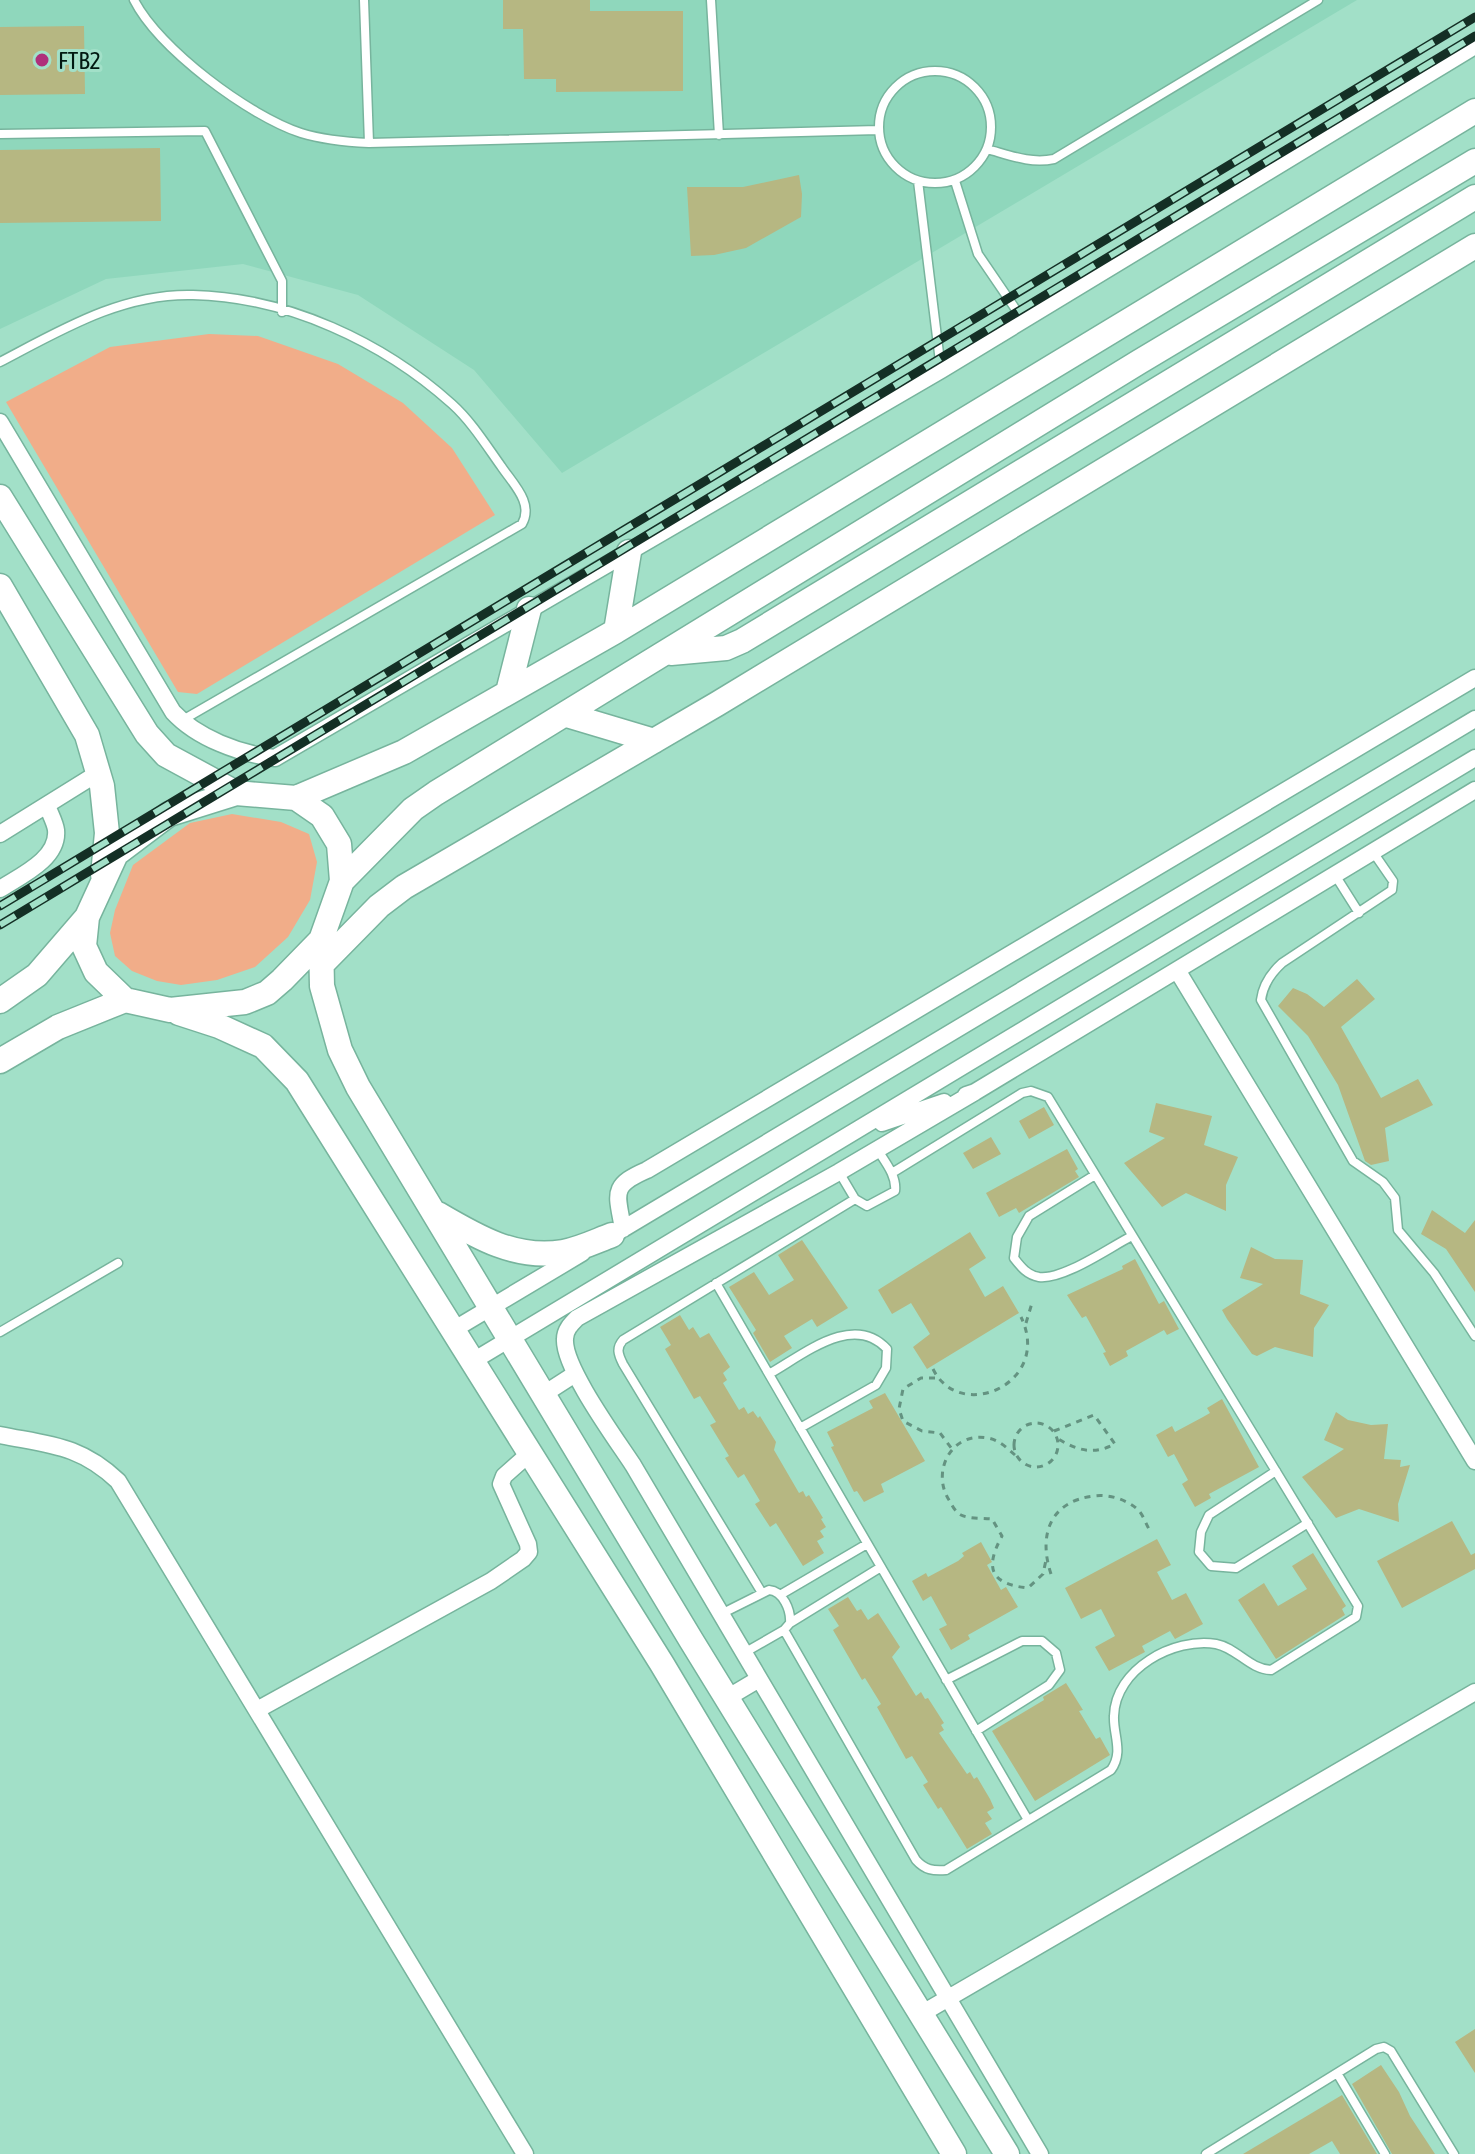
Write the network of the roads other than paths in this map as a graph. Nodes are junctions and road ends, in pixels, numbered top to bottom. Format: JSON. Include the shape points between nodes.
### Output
{"nodes":[{"id":1,"x":134,"y":0,"type":"edge"},
{"id":2,"x":364,"y":0,"type":"edge"},
{"id":3,"x":711,"y":0,"type":"edge"},
{"id":4,"x":1318,"y":0,"type":"edge"},
{"id":5,"x":1475,"y":46,"type":"edge"},
{"id":6,"x":1475,"y":111,"type":"edge"},
{"id":7,"x":878,"y":130,"type":"junction"},
{"id":8,"x":0,"y":134,"type":"edge"},
{"id":9,"x":719,"y":135,"type":"junction"},
{"id":10,"x":369,"y":143,"type":"junction"},
{"id":11,"x":987,"y":149,"type":"junction"},
{"id":12,"x":1475,"y":161,"type":"edge"},
{"id":13,"x":918,"y":181,"type":"junction"},
{"id":14,"x":955,"y":181,"type":"junction"},
{"id":15,"x":1475,"y":197,"type":"edge"},
{"id":16,"x":1475,"y":246,"type":"edge"},
{"id":17,"x":282,"y":312,"type":"junction"},
{"id":18,"x":1024,"y":320,"type":"junction"},
{"id":19,"x":0,"y":362,"type":"edge"},
{"id":20,"x":941,"y":370,"type":"junction"},
{"id":21,"x":0,"y":422,"type":"edge"},
{"id":22,"x":0,"y":497,"type":"edge"},
{"id":23,"x":629,"y":552,"type":"junction"},
{"id":24,"x":0,"y":586,"type":"edge"},
{"id":25,"x":529,"y":609,"type":"junction"},
{"id":26,"x":616,"y":631,"type":"junction"},
{"id":27,"x":667,"y":653,"type":"junction"},
{"id":28,"x":1475,"y":678,"type":"edge"},
{"id":29,"x":508,"y":692,"type":"junction"},
{"id":30,"x":567,"y":715,"type":"junction"},
{"id":31,"x":1475,"y":719,"type":"edge"},
{"id":32,"x":181,"y":721,"type":"junction"},
{"id":33,"x":654,"y":741,"type":"junction"},
{"id":34,"x":1475,"y":758,"type":"edge"},
{"id":35,"x":98,"y":773,"type":"junction"},
{"id":36,"x":1475,"y":790,"type":"edge"},
{"id":37,"x":236,"y":793,"type":"junction"},
{"id":38,"x":296,"y":798,"type":"junction"},
{"id":39,"x":47,"y":805,"type":"junction"},
{"id":40,"x":0,"y":834,"type":"edge"},
{"id":41,"x":1372,"y":852,"type":"junction"},
{"id":42,"x":1334,"y":875,"type":"junction"},
{"id":43,"x":342,"y":881,"type":"junction"},
{"id":44,"x":102,"y":885,"type":"junction"},
{"id":45,"x":0,"y":889,"type":"edge"},
{"id":46,"x":1359,"y":913,"type":"junction"},
{"id":47,"x":87,"y":917,"type":"junction"},
{"id":48,"x":321,"y":952,"type":"junction"},
{"id":49,"x":1177,"y":970,"type":"junction"},
{"id":50,"x":125,"y":1000,"type":"junction"},
{"id":51,"x":0,"y":1001,"type":"edge"},
{"id":52,"x":170,"y":1010,"type":"junction"},
{"id":53,"x":0,"y":1061,"type":"edge"},
{"id":54,"x":975,"y":1092,"type":"junction"},
{"id":55,"x":850,"y":1134,"type":"junction"},
{"id":56,"x":877,"y":1149,"type":"junction"},
{"id":57,"x":839,"y":1172,"type":"junction"},
{"id":58,"x":892,"y":1173,"type":"junction"},
{"id":59,"x":1095,"y":1175,"type":"junction"},
{"id":60,"x":855,"y":1199,"type":"junction"},
{"id":61,"x":433,"y":1210,"type":"junction"},
{"id":62,"x":618,"y":1232,"type":"junction"},
{"id":63,"x":1132,"y":1236,"type":"junction"},
{"id":64,"x":118,"y":1263,"type":"dead end"},
{"id":65,"x":716,"y":1283,"type":"junction"},
{"id":66,"x":491,"y":1307,"type":"junction"},
{"id":67,"x":453,"y":1330,"type":"junction"},
{"id":68,"x":0,"y":1332,"type":"edge"},
{"id":69,"x":1475,"y":1336,"type":"edge"},
{"id":70,"x":510,"y":1339,"type":"junction"},
{"id":71,"x":473,"y":1361,"type":"junction"},
{"id":72,"x":575,"y":1374,"type":"junction"},
{"id":73,"x":769,"y":1374,"type":"junction"},
{"id":74,"x":544,"y":1394,"type":"junction"},
{"id":75,"x":800,"y":1428,"type":"junction"},
{"id":76,"x":0,"y":1435,"type":"edge"},
{"id":77,"x":530,"y":1453,"type":"junction"},
{"id":78,"x":1475,"y":1461,"type":"edge"},
{"id":79,"x":1276,"y":1471,"type":"junction"},
{"id":80,"x":1308,"y":1523,"type":"junction"},
{"id":81,"x":867,"y":1544,"type":"junction"},
{"id":82,"x":881,"y":1567,"type":"junction"},
{"id":83,"x":762,"y":1593,"type":"junction"},
{"id":84,"x":780,"y":1595,"type":"junction"},
{"id":85,"x":720,"y":1614,"type":"junction"},
{"id":86,"x":787,"y":1627,"type":"junction"},
{"id":87,"x":744,"y":1653,"type":"junction"},
{"id":88,"x":759,"y":1679,"type":"junction"},
{"id":89,"x":946,"y":1680,"type":"junction"},
{"id":90,"x":1475,"y":1692,"type":"edge"},
{"id":91,"x":727,"y":1698,"type":"junction"},
{"id":92,"x":257,"y":1710,"type":"junction"},
{"id":93,"x":976,"y":1731,"type":"junction"},
{"id":94,"x":1028,"y":1820,"type":"junction"},
{"id":95,"x":946,"y":1997,"type":"junction"},
{"id":96,"x":921,"y":2014,"type":"junction"},
{"id":97,"x":1337,"y":2073,"type":"junction"},
{"id":98,"x":1208,"y":2153,"type":"edge"},
{"id":99,"x":525,"y":2154,"type":"edge"},
{"id":100,"x":954,"y":2154,"type":"edge"},
{"id":101,"x":1007,"y":2154,"type":"edge"},
{"id":102,"x":1040,"y":2154,"type":"edge"},
{"id":103,"x":1385,"y":2154,"type":"edge"},
{"id":104,"x":1454,"y":2154,"type":"edge"}],
"edges":[{"from":1,"to":10,"type":"lane","via":[[178,55],[262,114],[299,132]]},
{"from":2,"to":10,"type":"lane"},
{"from":3,"to":9,"type":"lane"},
{"from":4,"to":11,"type":"lane","via":[[1054,159],[1028,161]]},
{"from":5,"to":18,"type":"street"},
{"from":6,"to":26,"type":"street"},
{"from":7,"to":9,"type":"lane"},
{"from":7,"to":11,"type":"lane","via":[[880,111],[903,80],[939,71],[966,80],[985,101],[991,119]]},
{"from":7,"to":13,"type":"lane","via":[[890,162]]},
{"from":8,"to":17,"type":"lane","via":[[205,131],[282,281]]},
{"from":9,"to":10,"type":"lane"},
{"from":11,"to":14,"type":"lane","via":[[971,171]]},
{"from":12,"to":27,"type":"street"},
{"from":13,"to":14,"type":"lane"},
{"from":13,"to":20,"type":"lane"},
{"from":14,"to":18,"type":"lane","via":[[978,254]]},
{"from":15,"to":27,"type":"street","via":[[742,641],[726,648]]},
{"from":16,"to":33,"type":"street"},
{"from":17,"to":19,"type":"lane","via":[[250,300],[149,297],[88,316]]},
{"from":17,"to":32,"type":"lane","via":[[359,340],[454,405],[521,495],[527,514],[522,524]]},
{"from":18,"to":20,"type":"street"},
{"from":20,"to":23,"type":"street"},
{"from":21,"to":32,"type":"street"},
{"from":22,"to":37,"type":"street","via":[[147,734],[166,755]]},
{"from":23,"to":25,"type":"street"},
{"from":23,"to":26,"type":"street"},
{"from":24,"to":35,"type":"street","via":[[87,735]]},
{"from":25,"to":29,"type":"street"},
{"from":25,"to":32,"type":"street","via":[[275,758],[203,736]]},
{"from":26,"to":29,"type":"street"},
{"from":27,"to":30,"type":"street"},
{"from":28,"to":62,"type":"street","via":[[630,1177],[616,1193]]},
{"from":29,"to":38,"type":"street","via":[[404,752]]},
{"from":30,"to":33,"type":"street"},
{"from":30,"to":43,"type":"street","via":[[413,809]]},
{"from":31,"to":62,"type":"street"},
{"from":33,"to":48,"type":"street","via":[[404,887]]},
{"from":34,"to":55,"type":"street"},
{"from":35,"to":39,"type":"street"},
{"from":35,"to":44,"type":"street","via":[[107,833]]},
{"from":36,"to":41,"type":"street"},
{"from":37,"to":38,"type":"street"},
{"from":37,"to":44,"type":"street","via":[[169,814],[116,854]]},
{"from":38,"to":43,"type":"street","via":[[322,816],[339,844]]},
{"from":39,"to":40,"type":"street"},
{"from":39,"to":45,"type":"street","via":[[56,829],[47,856]]},
{"from":41,"to":42,"type":"street"},
{"from":41,"to":46,"type":"lane","via":[[1394,885]]},
{"from":42,"to":46,"type":"lane"},
{"from":42,"to":49,"type":"street"},
{"from":43,"to":48,"type":"street"},
{"from":44,"to":47,"type":"street"},
{"from":46,"to":69,"type":"lane","via":[[1272,971],[1261,1000],[1353,1161],[1383,1182],[1395,1198],[1398,1230]]},
{"from":47,"to":50,"type":"street","via":[[84,946],[96,972]]},
{"from":47,"to":51,"type":"street","via":[[37,975]]},
{"from":48,"to":52,"type":"street","via":[[256,998]]},
{"from":48,"to":61,"type":"street","via":[[322,986],[340,1050]]},
{"from":49,"to":54,"type":"street"},
{"from":49,"to":78,"type":"street"},
{"from":50,"to":52,"type":"street"},
{"from":50,"to":53,"type":"street","via":[[82,1015]]},
{"from":52,"to":67,"type":"street","via":[[263,1046],[297,1081]]},
{"from":54,"to":55,"type":"street"},
{"from":54,"to":56,"type":"street"},
{"from":55,"to":70,"type":"street"},
{"from":56,"to":57,"type":"street"},
{"from":56,"to":58,"type":"lane"},
{"from":57,"to":60,"type":"lane"},
{"from":57,"to":72,"type":"street","via":[[577,1318],[565,1335]]},
{"from":58,"to":59,"type":"lane","via":[[1031,1091],[1048,1097]]},
{"from":58,"to":60,"type":"lane","via":[[895,1191],[867,1206]]},
{"from":59,"to":63,"type":"lane"},
{"from":59,"to":63,"type":"lane","via":[[1029,1216],[1017,1237],[1014,1258],[1024,1271],[1040,1277],[1064,1272]]},
{"from":60,"to":65,"type":"lane"},
{"from":61,"to":62,"type":"street","via":[[483,1241],[525,1253],[563,1252]]},
{"from":61,"to":66,"type":"street"},
{"from":62,"to":66,"type":"street"},
{"from":63,"to":79,"type":"lane"},
{"from":64,"to":68,"type":"lane"},
{"from":65,"to":73,"type":"lane"},
{"from":65,"to":83,"type":"lane","via":[[623,1340],[618,1355]]},
{"from":66,"to":67,"type":"street"},
{"from":66,"to":70,"type":"street"},
{"from":67,"to":71,"type":"street"},
{"from":70,"to":71,"type":"street"},
{"from":70,"to":74,"type":"street"},
{"from":71,"to":77,"type":"street"},
{"from":72,"to":74,"type":"street"},
{"from":72,"to":85,"type":"street"},
{"from":73,"to":75,"type":"lane"},
{"from":73,"to":75,"type":"lane","via":[[834,1338],[856,1332],[876,1337],[887,1349],[886,1368],[876,1385]]},
{"from":74,"to":91,"type":"street"},
{"from":75,"to":81,"type":"lane"},
{"from":76,"to":92,"type":"street","via":[[71,1449],[118,1481]]},
{"from":77,"to":92,"type":"street","via":[[501,1484],[528,1544],[523,1559]]},
{"from":77,"to":100,"type":"street"},
{"from":79,"to":80,"type":"lane"},
{"from":79,"to":80,"type":"lane","via":[[1209,1515],[1199,1552],[1211,1566],[1236,1568]]},
{"from":80,"to":94,"type":"lane","via":[[1358,1606],[1356,1617],[1271,1670],[1213,1644],[1158,1654],[1128,1679],[1116,1704],[1118,1752],[1111,1770]]},
{"from":81,"to":82,"type":"lane"},
{"from":81,"to":84,"type":"lane"},
{"from":82,"to":86,"type":"lane"},
{"from":82,"to":89,"type":"lane"},
{"from":83,"to":84,"type":"lane","via":[[775,1590]]},
{"from":83,"to":85,"type":"lane"},
{"from":84,"to":86,"type":"lane","via":[[789,1610]]},
{"from":85,"to":87,"type":"street"},
{"from":86,"to":87,"type":"lane"},
{"from":86,"to":94,"type":"lane","via":[[923,1868],[946,1870]]},
{"from":87,"to":88,"type":"street"},
{"from":88,"to":91,"type":"street"},
{"from":88,"to":95,"type":"street"},
{"from":89,"to":93,"type":"lane"},
{"from":89,"to":93,"type":"lane","via":[[1022,1641],[1042,1641],[1056,1653],[1060,1670],[1049,1685]]},
{"from":90,"to":95,"type":"street"},
{"from":91,"to":96,"type":"street"},
{"from":92,"to":99,"type":"street"},
{"from":93,"to":94,"type":"lane"},
{"from":95,"to":96,"type":"street"},
{"from":95,"to":102,"type":"street"},
{"from":96,"to":101,"type":"street"},
{"from":97,"to":98,"type":"lane"},
{"from":97,"to":103,"type":"lane"},
{"from":97,"to":104,"type":"lane","via":[[1376,2049],[1391,2051]]}]}
